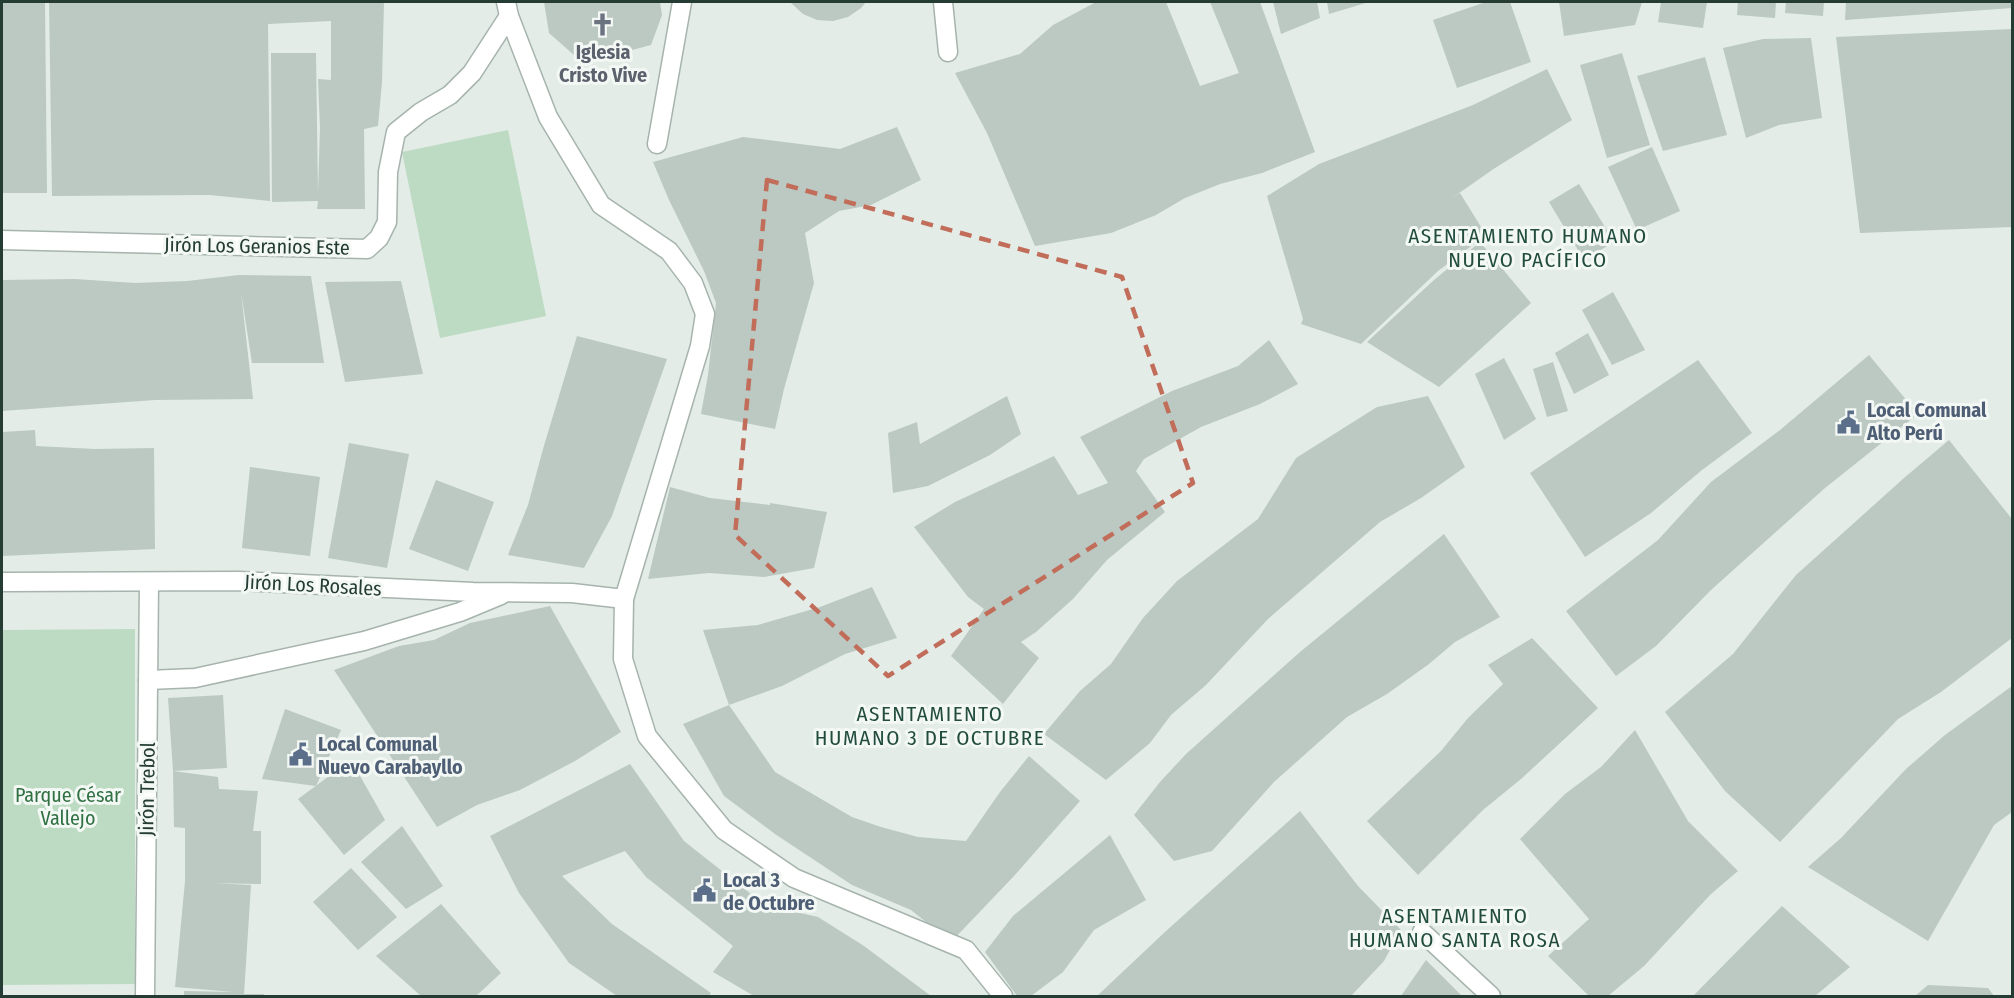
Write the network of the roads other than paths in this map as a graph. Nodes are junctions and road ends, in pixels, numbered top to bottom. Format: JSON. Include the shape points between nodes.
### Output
{"nodes":[{"id":1,"x":682,"y":2,"type":"edge"},
{"id":2,"x":943,"y":2,"type":"edge"},
{"id":3,"x":508,"y":9,"type":"edge"},
{"id":4,"x":948,"y":52,"type":"dead end"},
{"id":5,"x":657,"y":144,"type":"dead end"},
{"id":6,"x":2,"y":240,"type":"edge"},
{"id":7,"x":2,"y":582,"type":"edge"},
{"id":8,"x":149,"y":582,"type":"junction"},
{"id":9,"x":508,"y":592,"type":"junction"},
{"id":10,"x":624,"y":599,"type":"junction"},
{"id":11,"x":148,"y":680,"type":"junction"},
{"id":12,"x":1422,"y":932,"type":"dead end"},
{"id":13,"x":145,"y":996,"type":"edge"},
{"id":14,"x":1003,"y":996,"type":"edge"},
{"id":15,"x":1491,"y":996,"type":"edge"}],
"edges":[{"from":1,"to":5,"type":"street"},
{"from":2,"to":4,"type":"street"},
{"from":3,"to":6,"type":"street","name":"Jirón Los Geranios Este","via":[[472,73],[450,95],[396,132],[388,172],[387,222],[379,238],[367,249]]},
{"from":3,"to":10,"type":"street","via":[[548,117],[601,205],[669,251],[693,283],[705,314],[700,346]]},
{"from":7,"to":8,"type":"street","name":"Jirón Los Rosales"},
{"from":8,"to":9,"type":"street","name":"Jirón Los Rosales","via":[[238,581]]},
{"from":8,"to":11,"type":"street","name":"Jirón Trebol"},
{"from":9,"to":10,"type":"street","name":"Jirón Los Rosales"},
{"from":9,"to":11,"type":"street","via":[[460,612],[364,641],[195,678]]},
{"from":10,"to":14,"type":"street","via":[[623,659],[647,736],[724,830],[794,878],[966,950]]},
{"from":11,"to":13,"type":"street","name":"Jirón Trebol"},
{"from":12,"to":15,"type":"street"}]}
